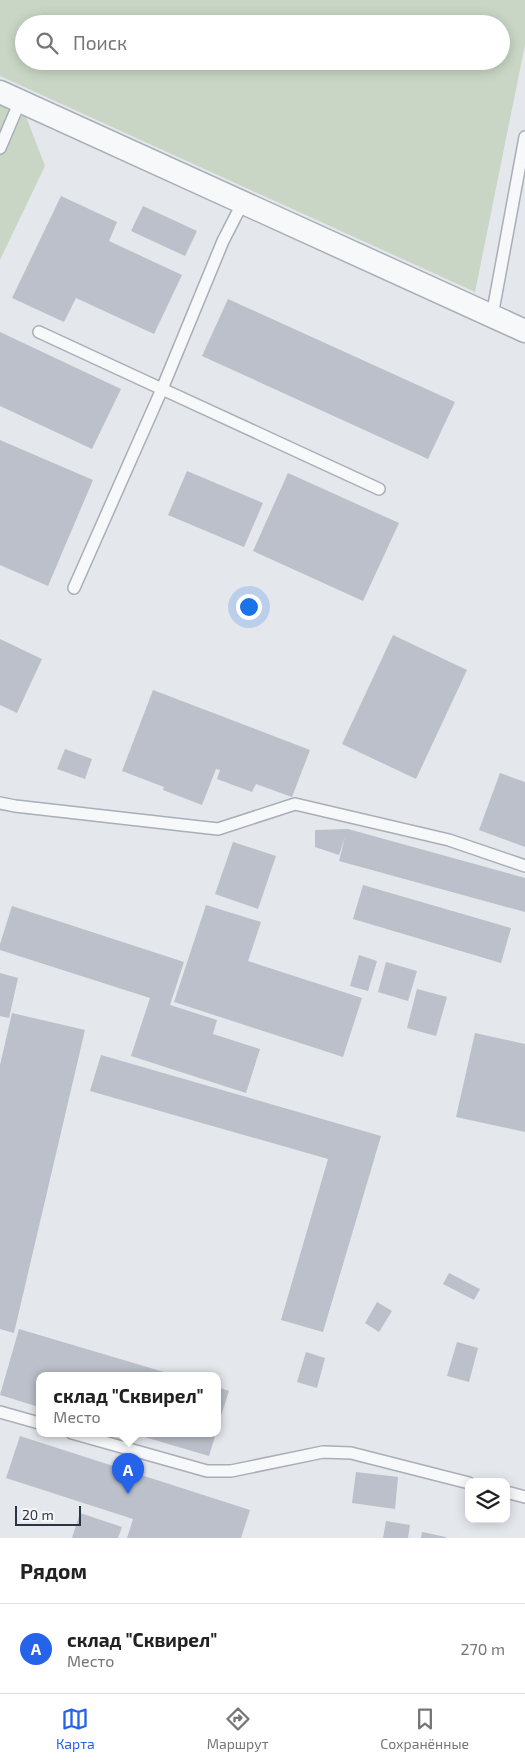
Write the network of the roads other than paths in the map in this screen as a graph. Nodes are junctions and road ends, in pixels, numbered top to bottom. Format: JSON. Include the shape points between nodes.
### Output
{"nodes":[{"id":1,"x":0,"y":92,"type":"edge"},
{"id":2,"x":20,"y":101,"type":"junction"},
{"id":3,"x":525,"y":137,"type":"edge"},
{"id":4,"x":0,"y":148,"type":"edge"},
{"id":5,"x":244,"y":202,"type":"junction"},
{"id":6,"x":492,"y":316,"type":"junction"},
{"id":7,"x":525,"y":331,"type":"edge"},
{"id":8,"x":39,"y":332,"type":"dead end"},
{"id":9,"x":162,"y":389,"type":"junction"},
{"id":10,"x":379,"y":489,"type":"dead end"},
{"id":11,"x":74,"y":588,"type":"dead end"},
{"id":12,"x":0,"y":803,"type":"edge"},
{"id":13,"x":525,"y":866,"type":"edge"},
{"id":14,"x":0,"y":1412,"type":"edge"},
{"id":15,"x":36,"y":1422,"type":"edge"},
{"id":16,"x":86,"y":1437,"type":"edge"},
{"id":17,"x":465,"y":1482,"type":"edge"},
{"id":18,"x":510,"y":1493,"type":"edge"},
{"id":19,"x":525,"y":1497,"type":"edge"}],
"edges":[{"from":1,"to":2,"type":"street"},
{"from":2,"to":4,"type":"lane"},
{"from":2,"to":5,"type":"street"},
{"from":3,"to":6,"type":"lane"},
{"from":5,"to":6,"type":"street"},
{"from":5,"to":9,"type":"lane","via":[[223,241]]},
{"from":6,"to":7,"type":"street"},
{"from":8,"to":9,"type":"lane"},
{"from":9,"to":10,"type":"lane"},
{"from":9,"to":11,"type":"lane"},
{"from":12,"to":13,"type":"lane","via":[[218,829],[295,804],[449,840]]},
{"from":14,"to":15,"type":"lane"},
{"from":16,"to":17,"type":"lane","via":[[207,1471],[231,1470],[323,1452],[351,1454]]},
{"from":18,"to":19,"type":"lane"}]}
